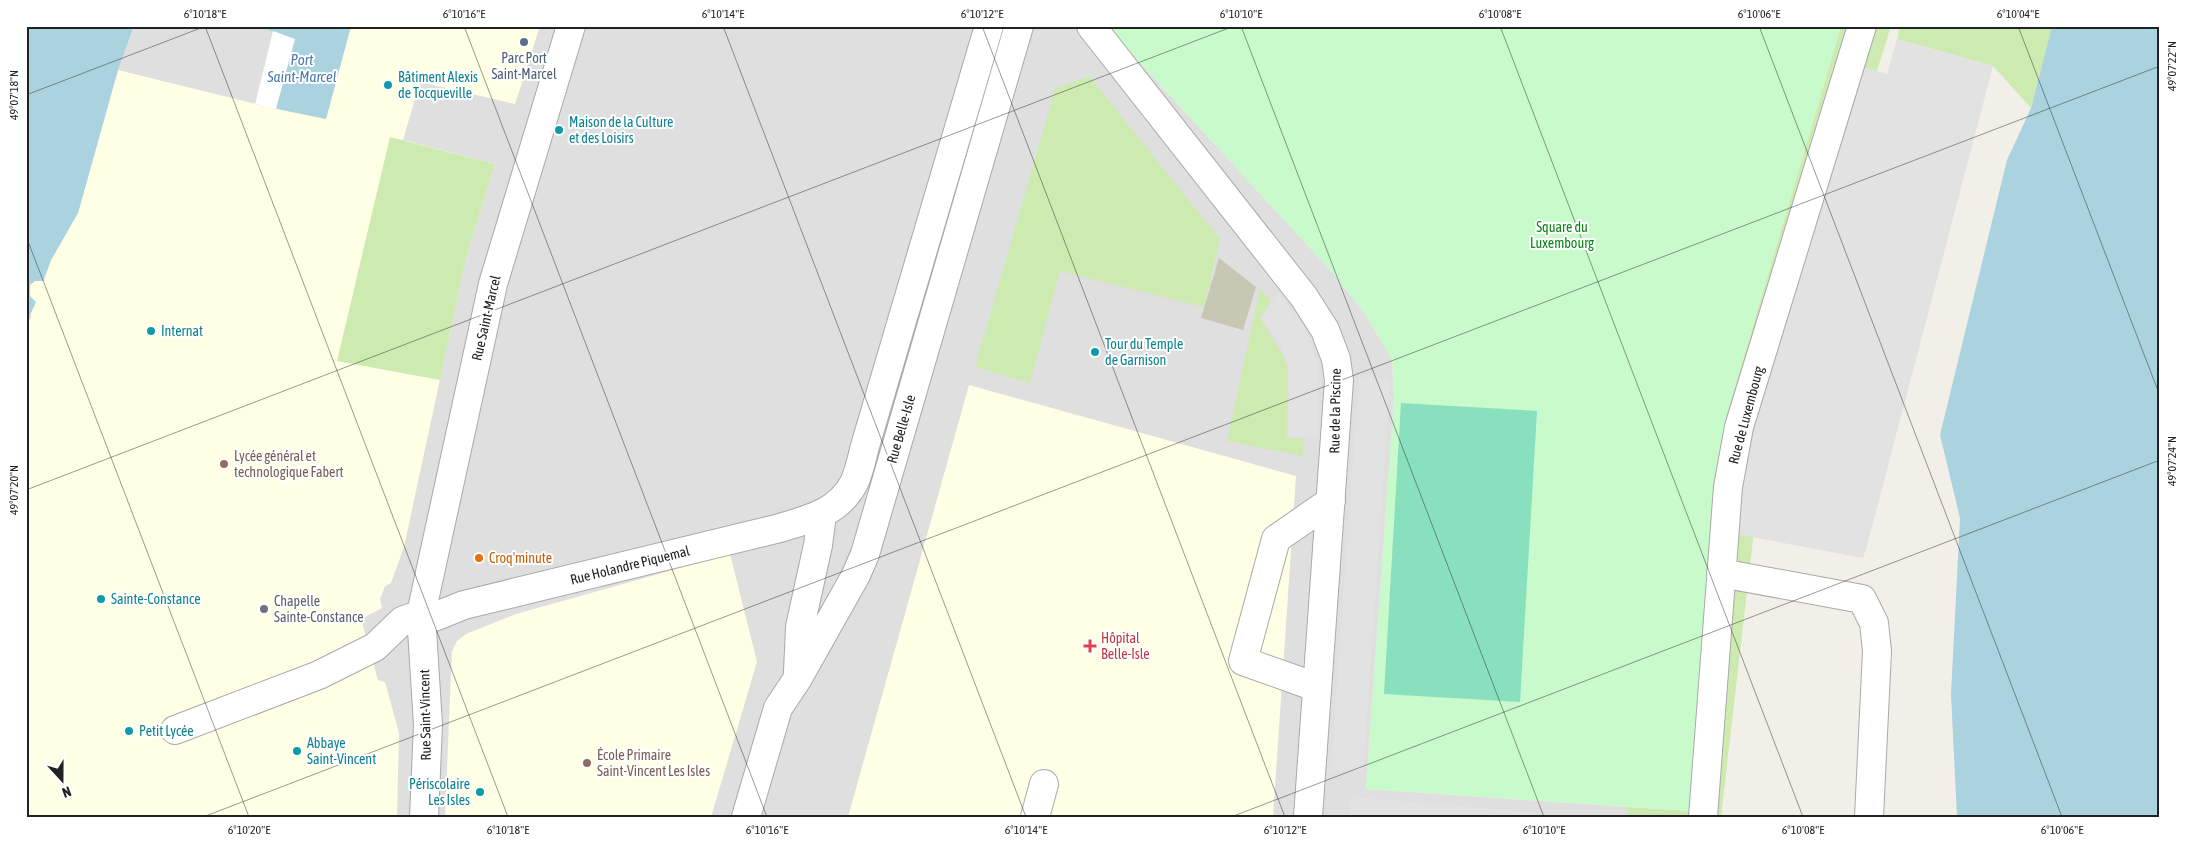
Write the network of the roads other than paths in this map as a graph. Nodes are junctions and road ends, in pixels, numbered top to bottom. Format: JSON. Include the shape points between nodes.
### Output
{"nodes":[{"id":1,"x":571,"y":26,"type":"edge"},
{"id":2,"x":989,"y":26,"type":"edge"},
{"id":3,"x":1019,"y":26,"type":"edge"},
{"id":4,"x":1091,"y":26,"type":"edge"},
{"id":5,"x":1862,"y":26,"type":"edge"},
{"id":6,"x":1331,"y":501,"type":"junction"},
{"id":7,"x":829,"y":510,"type":"junction"},
{"id":8,"x":1721,"y":573,"type":"junction"},
{"id":9,"x":421,"y":614,"type":"junction"},
{"id":10,"x":798,"y":678,"type":"junction"},
{"id":11,"x":1316,"y":686,"type":"junction"},
{"id":12,"x":175,"y":730,"type":"dead end"},
{"id":13,"x":1044,"y":784,"type":"dead end"},
{"id":14,"x":424,"y":817,"type":"edge"},
{"id":15,"x":746,"y":817,"type":"edge"},
{"id":16,"x":1035,"y":817,"type":"edge"},
{"id":17,"x":1308,"y":817,"type":"edge"},
{"id":18,"x":1703,"y":817,"type":"edge"},
{"id":19,"x":1869,"y":817,"type":"edge"}],
"edges":[{"from":1,"to":9,"type":"street","name":"Rue Saint-Marcel","via":[[493,284]]},
{"from":2,"to":7,"type":"street","via":[[860,465],[854,483]]},
{"from":3,"to":10,"type":"street","name":"Rue Belle-Isle","via":[[865,554]]},
{"from":4,"to":6,"type":"street","name":"Rue de la Piscine","via":[[1304,297],[1325,330],[1336,359],[1339,380]]},
{"from":5,"to":8,"type":"street","name":"Rue de Luxembourg","via":[[1740,428],[1728,488]]},
{"from":6,"to":11,"type":"street","name":"Rue de la Piscine"},
{"from":6,"to":11,"type":"street","via":[[1276,539],[1243,661]]},
{"from":7,"to":9,"type":"street","name":"Rue Holandre Piquemal","via":[[780,528],[464,605],[434,617]]},
{"from":7,"to":10,"type":"street","via":[[800,627]]},
{"from":8,"to":18,"type":"street","name":"Rue de Luxembourg"},
{"from":8,"to":19,"type":"street","via":[[1862,598],[1874,623],[1878,651]]},
{"from":9,"to":12,"type":"street","via":[[402,621],[375,647],[319,674]]},
{"from":9,"to":14,"type":"street","name":"Rue Saint-Vincent","via":[[428,725]]},
{"from":10,"to":15,"type":"street","name":"Rue Belle-Isle","via":[[778,708]]},
{"from":11,"to":17,"type":"street","name":"Rue de la Piscine"},
{"from":13,"to":16,"type":"street"}]}
